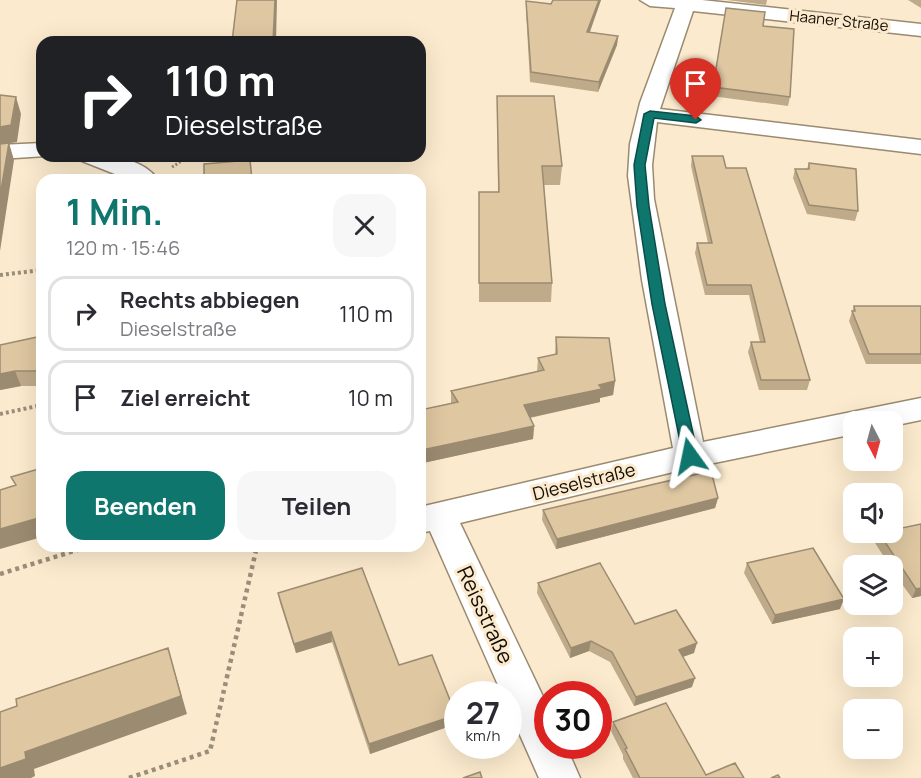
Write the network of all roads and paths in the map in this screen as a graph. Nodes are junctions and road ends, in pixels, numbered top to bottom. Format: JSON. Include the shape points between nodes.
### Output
{"nodes":[{"id":1,"x":650,"y":0,"type":"edge"},
{"id":2,"x":686,"y":4,"type":"junction"},
{"id":3,"x":921,"y":30,"type":"edge"},
{"id":4,"x":650,"y":114,"type":"junction"},
{"id":5,"x":921,"y":147,"type":"edge"},
{"id":6,"x":36,"y":150,"type":"edge"},
{"id":7,"x":0,"y":152,"type":"edge"},
{"id":8,"x":111,"y":162,"type":"edge"},
{"id":9,"x":181,"y":162,"type":"edge"},
{"id":10,"x":168,"y":170,"type":"dead end"},
{"id":11,"x":136,"y":174,"type":"edge"},
{"id":12,"x":36,"y":271,"type":"edge"},
{"id":13,"x":0,"y":275,"type":"edge"},
{"id":14,"x":36,"y":406,"type":"edge"},
{"id":15,"x":921,"y":409,"type":"edge"},
{"id":16,"x":903,"y":413,"type":"edge"},
{"id":17,"x":0,"y":414,"type":"edge"},
{"id":18,"x":843,"y":425,"type":"edge"},
{"id":19,"x":690,"y":456,"type":"junction"},
{"id":20,"x":430,"y":518,"type":"edge"},
{"id":21,"x":71,"y":552,"type":"edge"},
{"id":22,"x":256,"y":552,"type":"edge"},
{"id":23,"x":0,"y":574,"type":"edge"},
{"id":24,"x":129,"y":778,"type":"edge"},
{"id":25,"x":560,"y":778,"type":"edge"}],
"edges":[{"from":1,"to":2,"type":"street","name":"Haaner Straße"},
{"from":2,"to":3,"type":"street","name":"Haaner Straße"},
{"from":2,"to":4,"type":"street"},
{"from":4,"to":5,"type":"street"},
{"from":4,"to":19,"type":"street","via":[[640,165],[643,206],[658,304]]},
{"from":6,"to":7,"type":"street"},
{"from":8,"to":11,"type":"street"},
{"from":9,"to":10,"type":"path"},
{"from":12,"to":13,"type":"path"},
{"from":14,"to":17,"type":"path"},
{"from":15,"to":16,"type":"street"},
{"from":18,"to":19,"type":"street","name":"Dieselstraße"},
{"from":19,"to":20,"type":"street","name":"Dieselstraße"},
{"from":20,"to":25,"type":"street","name":"Reisstraße"},
{"from":21,"to":23,"type":"path"},
{"from":22,"to":24,"type":"path","via":[[210,751]]}]}
